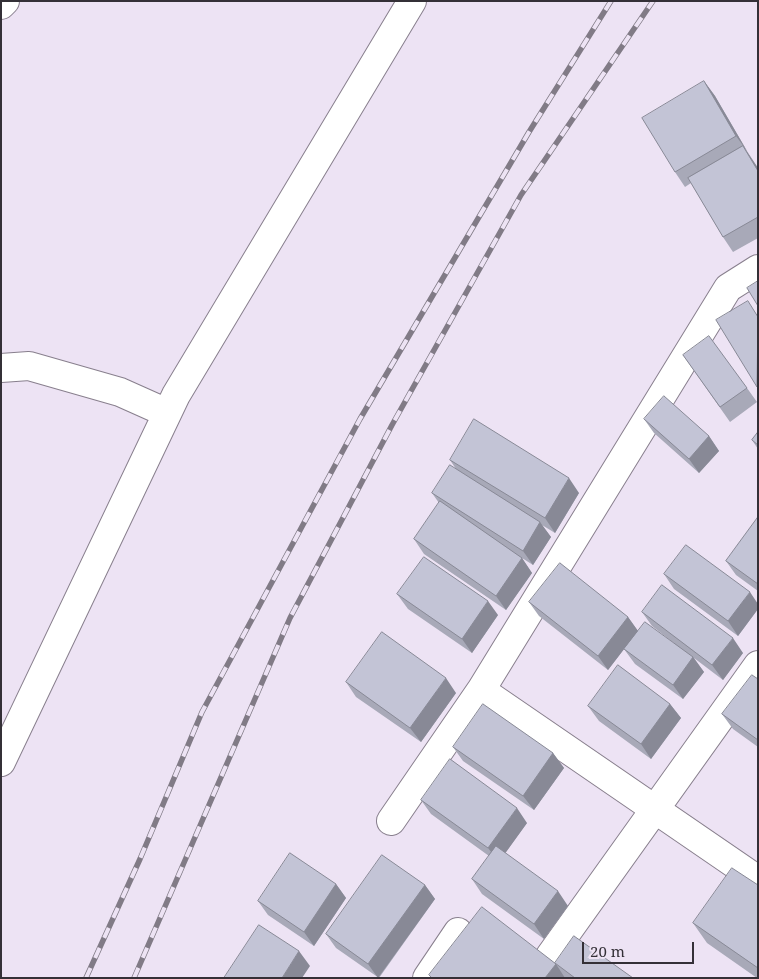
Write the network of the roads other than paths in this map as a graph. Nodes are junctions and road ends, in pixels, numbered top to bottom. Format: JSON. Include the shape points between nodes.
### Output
{"nodes":[{"id":1,"x":4,"y":1,"type":"edge"},
{"id":2,"x":412,"y":1,"type":"edge"},
{"id":3,"x":1,"y":5,"type":"edge"},
{"id":4,"x":758,"y":269,"type":"edge"},
{"id":5,"x":1,"y":368,"type":"edge"},
{"id":6,"x":168,"y":413,"type":"junction"},
{"id":7,"x":758,"y":665,"type":"edge"},
{"id":8,"x":480,"y":690,"type":"junction"},
{"id":9,"x":1,"y":762,"type":"edge"},
{"id":10,"x":655,"y":810,"type":"junction"},
{"id":11,"x":391,"y":821,"type":"dead end"},
{"id":12,"x":758,"y":880,"type":"edge"},
{"id":13,"x":458,"y":932,"type":"dead end"},
{"id":14,"x":550,"y":956,"type":"dead end"},
{"id":15,"x":427,"y":978,"type":"edge"}],
"edges":[{"from":1,"to":3,"type":"street"},
{"from":2,"to":6,"type":"street"},
{"from":4,"to":8,"type":"street","via":[[728,288]]},
{"from":5,"to":6,"type":"street","via":[[29,366],[120,392]]},
{"from":6,"to":9,"type":"street"},
{"from":7,"to":10,"type":"street"},
{"from":8,"to":10,"type":"street"},
{"from":8,"to":11,"type":"street"},
{"from":10,"to":12,"type":"street"},
{"from":10,"to":14,"type":"street"},
{"from":13,"to":15,"type":"street"}]}
